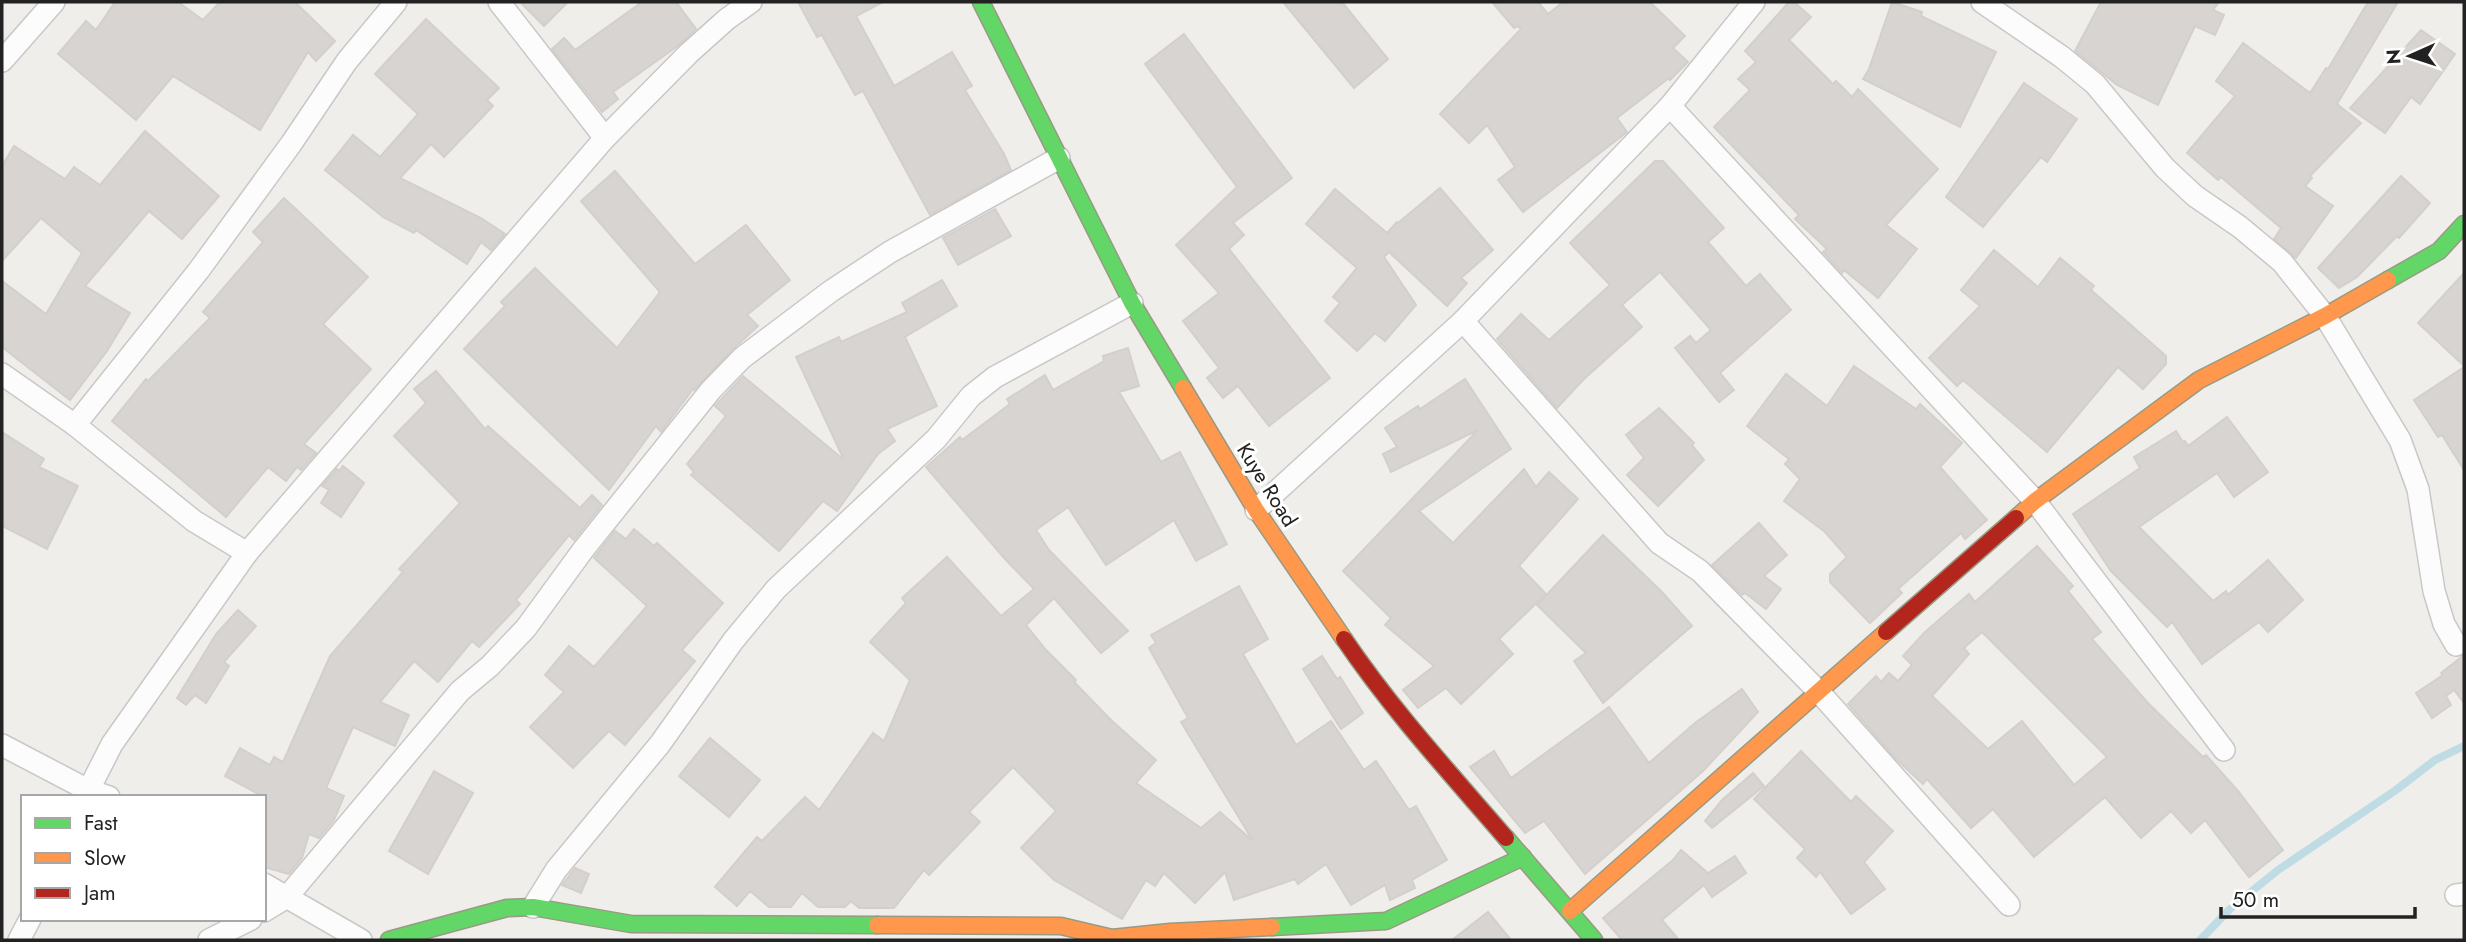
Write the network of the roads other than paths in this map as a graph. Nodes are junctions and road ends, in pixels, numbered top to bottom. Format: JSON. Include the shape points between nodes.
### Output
{"nodes":[{"id":1,"x":54,"y":2,"type":"edge"},
{"id":2,"x":396,"y":2,"type":"edge"},
{"id":3,"x":499,"y":2,"type":"edge"},
{"id":4,"x":751,"y":2,"type":"edge"},
{"id":5,"x":981,"y":2,"type":"edge"},
{"id":6,"x":1754,"y":2,"type":"edge"},
{"id":7,"x":1982,"y":2,"type":"edge"},
{"id":8,"x":2,"y":61,"type":"edge"},
{"id":9,"x":1670,"y":106,"type":"junction"},
{"id":10,"x":605,"y":138,"type":"junction"},
{"id":11,"x":1059,"y":158,"type":"junction"},
{"id":12,"x":2464,"y":224,"type":"edge"},
{"id":13,"x":1132,"y":303,"type":"junction"},
{"id":14,"x":2325,"y":316,"type":"junction"},
{"id":15,"x":1463,"y":321,"type":"junction"},
{"id":16,"x":2,"y":374,"type":"edge"},
{"id":17,"x":75,"y":425,"type":"junction"},
{"id":18,"x":2035,"y":501,"type":"junction"},
{"id":19,"x":1256,"y":510,"type":"junction"},
{"id":20,"x":247,"y":553,"type":"junction"},
{"id":21,"x":2456,"y":645,"type":"dead end"},
{"id":22,"x":1820,"y":693,"type":"junction"},
{"id":23,"x":2,"y":745,"type":"edge"},
{"id":24,"x":2224,"y":750,"type":"dead end"},
{"id":25,"x":87,"y":793,"type":"edge"},
{"id":26,"x":1523,"y":857,"type":"junction"},
{"id":27,"x":266,"y":885,"type":"edge"},
{"id":28,"x":287,"y":897,"type":"junction"},
{"id":29,"x":2009,"y":905,"type":"dead end"},
{"id":30,"x":533,"y":907,"type":"junction"},
{"id":31,"x":266,"y":910,"type":"edge"},
{"id":32,"x":1570,"y":911,"type":"junction"},
{"id":33,"x":29,"y":921,"type":"edge"},
{"id":34,"x":247,"y":921,"type":"edge"},
{"id":35,"x":1167,"y":936,"type":"edge"},
{"id":36,"x":19,"y":940,"type":"edge"},
{"id":37,"x":209,"y":940,"type":"edge"},
{"id":38,"x":361,"y":940,"type":"edge"},
{"id":39,"x":390,"y":940,"type":"edge"},
{"id":40,"x":1594,"y":940,"type":"edge"}],
"edges":[{"from":1,"to":8,"type":"street"},
{"from":2,"to":17,"type":"street","via":[[347,61],[199,270]]},
{"from":3,"to":10,"type":"street"},
{"from":4,"to":10,"type":"street","via":[[689,53]]},
{"from":5,"to":11,"type":"street","name":"Kuye Road"},
{"from":6,"to":9,"type":"street"},
{"from":7,"to":14,"type":"street","via":[[2095,84],[2165,168],[2282,262]]},
{"from":9,"to":15,"type":"street"},
{"from":9,"to":18,"type":"street"},
{"from":10,"to":20,"type":"street"},
{"from":11,"to":13,"type":"street","name":"Kuye Road"},
{"from":11,"to":28,"type":"street","via":[[890,252],[742,358],[583,550],[526,628],[460,691]]},
{"from":12,"to":14,"type":"street","via":[[2439,251]]},
{"from":13,"to":19,"type":"street","name":"Kuye Road"},
{"from":13,"to":30,"type":"street","via":[[995,377],[971,396],[936,439],[776,589],[660,744],[556,870]]},
{"from":14,"to":18,"type":"street","via":[[2199,380]]},
{"from":14,"to":21,"type":"street","via":[[2400,440],[2418,489],[2434,592]]},
{"from":15,"to":19,"type":"street"},
{"from":15,"to":22,"type":"street","via":[[1659,542],[1700,571]]},
{"from":16,"to":17,"type":"street"},
{"from":17,"to":20,"type":"street","via":[[194,521]]},
{"from":18,"to":22,"type":"street"},
{"from":18,"to":24,"type":"street"},
{"from":19,"to":26,"type":"street","name":"Kuye Road","via":[[1367,673]]},
{"from":20,"to":25,"type":"street","via":[[112,744]]},
{"from":22,"to":29,"type":"street"},
{"from":22,"to":32,"type":"street"},
{"from":23,"to":25,"type":"street"},
{"from":26,"to":32,"type":"street","name":"Kuye Road"},
{"from":26,"to":35,"type":"street","via":[[1386,920]]},
{"from":27,"to":28,"type":"street"},
{"from":28,"to":31,"type":"street"},
{"from":28,"to":38,"type":"street"},
{"from":30,"to":35,"type":"street","via":[[631,924],[1061,926],[1112,938]]},
{"from":30,"to":39,"type":"street","via":[[507,908]]},
{"from":32,"to":40,"type":"street","name":"Kuye Road"},
{"from":33,"to":36,"type":"street"},
{"from":34,"to":37,"type":"street"}]}
